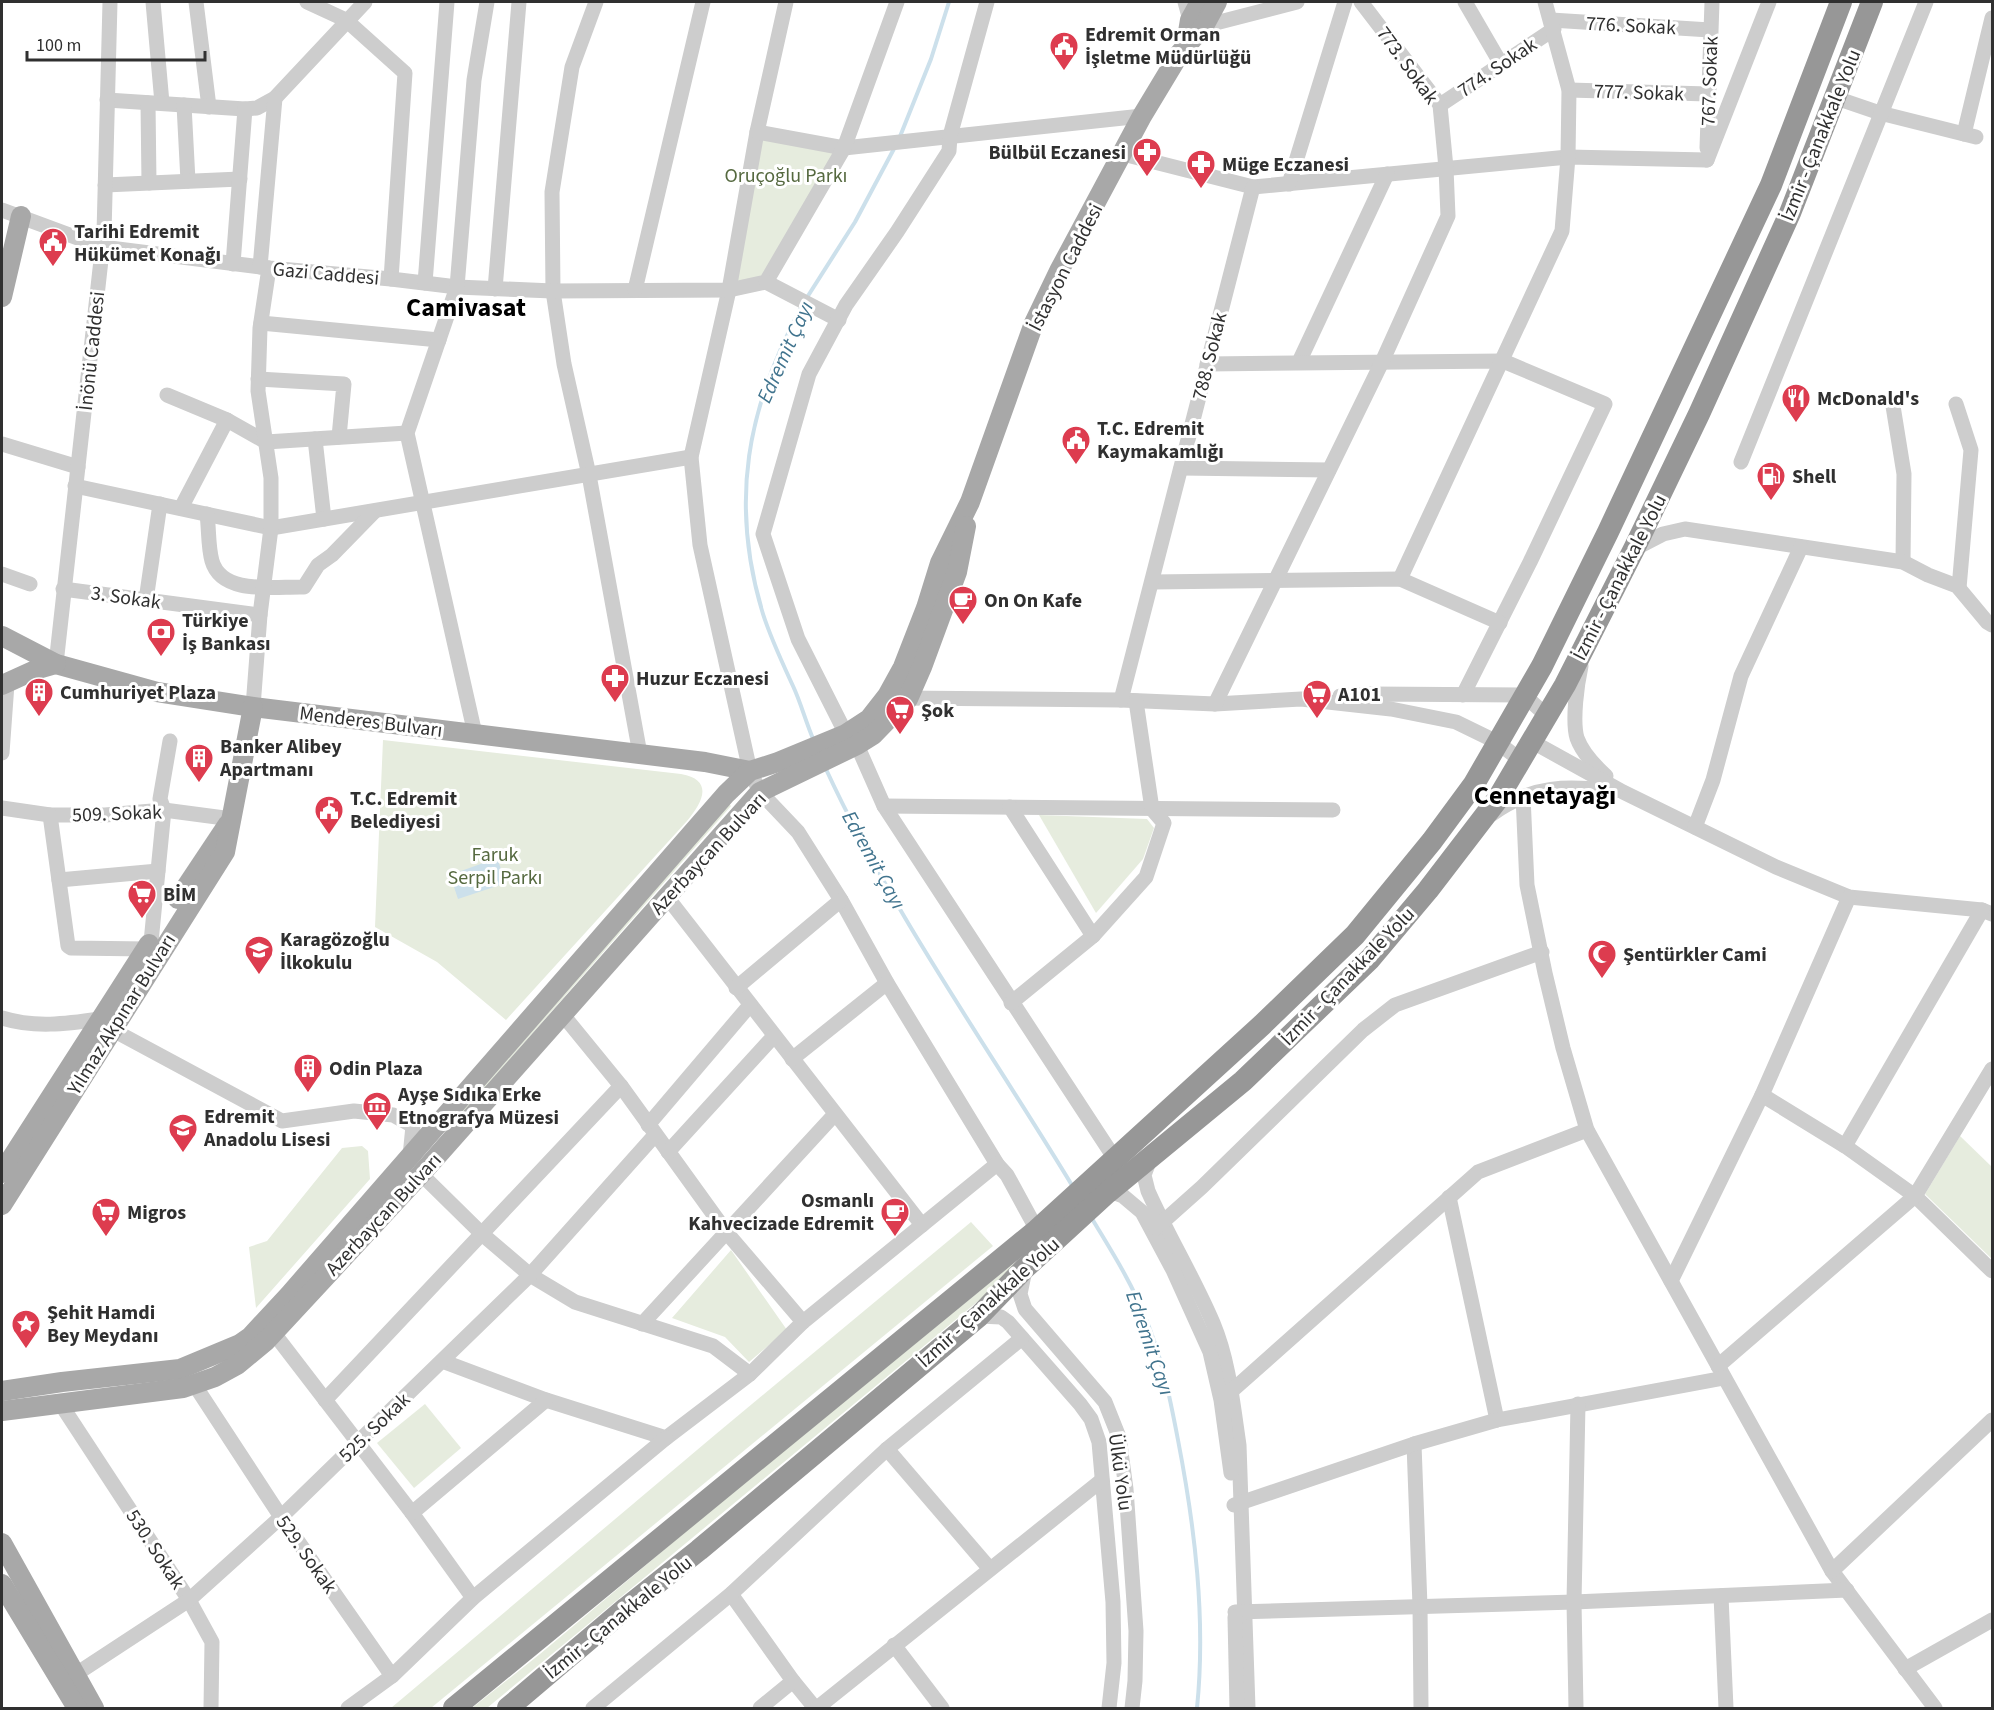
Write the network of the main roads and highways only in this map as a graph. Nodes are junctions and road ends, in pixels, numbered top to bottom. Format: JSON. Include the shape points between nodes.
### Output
{"nodes":[{"id":1,"x":1200,"y":2,"type":"edge"},
{"id":2,"x":1217,"y":2,"type":"edge"},
{"id":3,"x":1842,"y":2,"type":"edge"},
{"id":4,"x":1872,"y":2,"type":"edge"},
{"id":5,"x":1193,"y":16,"type":"edge"},
{"id":6,"x":12,"y":213,"type":"edge"},
{"id":7,"x":2,"y":257,"type":"edge"},
{"id":8,"x":2,"y":297,"type":"edge"},
{"id":9,"x":970,"y":502,"type":"junction"},
{"id":10,"x":2,"y":636,"type":"edge"},
{"id":11,"x":56,"y":664,"type":"junction"},
{"id":12,"x":4,"y":684,"type":"edge"},
{"id":13,"x":253,"y":707,"type":"junction"},
{"id":14,"x":847,"y":742,"type":"junction"},
{"id":15,"x":782,"y":770,"type":"junction"},
{"id":16,"x":750,"y":771,"type":"junction"},
{"id":17,"x":232,"y":819,"type":"junction"},
{"id":18,"x":106,"y":1024,"type":"junction"},
{"id":19,"x":2,"y":1173,"type":"edge"},
{"id":20,"x":1106,"y":1180,"type":"junction"},
{"id":21,"x":2,"y":1205,"type":"edge"},
{"id":22,"x":1042,"y":1235,"type":"junction"},
{"id":23,"x":2,"y":1392,"type":"edge"},
{"id":24,"x":2,"y":1411,"type":"edge"},
{"id":25,"x":2,"y":1543,"type":"edge"},
{"id":26,"x":2,"y":1584,"type":"edge"},
{"id":27,"x":69,"y":1679,"type":"junction"},
{"id":28,"x":77,"y":1708,"type":"edge"},
{"id":29,"x":94,"y":1708,"type":"edge"},
{"id":30,"x":454,"y":1708,"type":"edge"},
{"id":31,"x":508,"y":1708,"type":"edge"}],
"edges":[{"from":1,"to":5,"type":"main road","name":"İstasyon Caddesi"},
{"from":2,"to":5,"type":"main road","name":"İstasyon Caddesi"},
{"from":3,"to":20,"type":"highway","name":"İzmir - Çanakkale Yolu","via":[[1757,216],[1550,650],[1474,784],[1355,935]]},
{"from":4,"to":20,"type":"highway","name":"İzmir - Çanakkale Yolu","via":[[1790,213],[1699,414],[1586,644],[1497,800],[1370,958],[1243,1081],[1151,1157]]},
{"from":5,"to":9,"type":"main road","name":"İstasyon Caddesi","via":[[1186,44],[1142,116],[1034,323]]},
{"from":6,"to":7,"type":"main road"},
{"from":6,"to":8,"type":"main road"},
{"from":9,"to":14,"type":"main road","name":"İstasyon Caddesi","via":[[940,563],[903,667],[887,696]]},
{"from":9,"to":14,"type":"main road","name":"İstasyon Caddesi","via":[[957,572],[908,699],[873,735]]},
{"from":10,"to":11,"type":"main road","name":"Menderes Bulvarı"},
{"from":11,"to":12,"type":"main road"},
{"from":11,"to":13,"type":"main road","name":"Menderes Bulvarı","via":[[157,692]]},
{"from":13,"to":16,"type":"main road","name":"Menderes Bulvarı","via":[[705,762]]},
{"from":13,"to":17,"type":"main road","name":"Yılmaz Akpınar Bulvarı"},
{"from":14,"to":15,"type":"main road"},
{"from":15,"to":16,"type":"main road","name":"Azerbaycan Bulvarı"},
{"from":15,"to":24,"type":"main road","name":"Azerbaycan Bulvarı","via":[[421,1174],[273,1332],[237,1365],[183,1388]]},
{"from":16,"to":23,"type":"main road","name":"Azerbaycan Bulvarı","via":[[250,1336],[180,1370]]},
{"from":17,"to":18,"type":"main road","name":"Yılmaz Akpınar Bulvarı","via":[[149,945]]},
{"from":17,"to":18,"type":"main road","name":"Yılmaz Akpınar Bulvarı","via":[[225,852]]},
{"from":18,"to":19,"type":"main road","name":"Yılmaz Akpınar Bulvarı"},
{"from":18,"to":21,"type":"main road","name":"Yılmaz Akpınar Bulvarı"},
{"from":20,"to":22,"type":"highway","name":"İzmir - Çanakkale Yolu"},
{"from":22,"to":30,"type":"highway","name":"İzmir - Çanakkale Yolu"},
{"from":22,"to":31,"type":"highway","name":"İzmir - Çanakkale Yolu","via":[[1025,1268],[979,1316]]},
{"from":25,"to":27,"type":"main road"},
{"from":26,"to":27,"type":"main road"},
{"from":27,"to":28,"type":"main road"},
{"from":27,"to":29,"type":"main road"}]}
